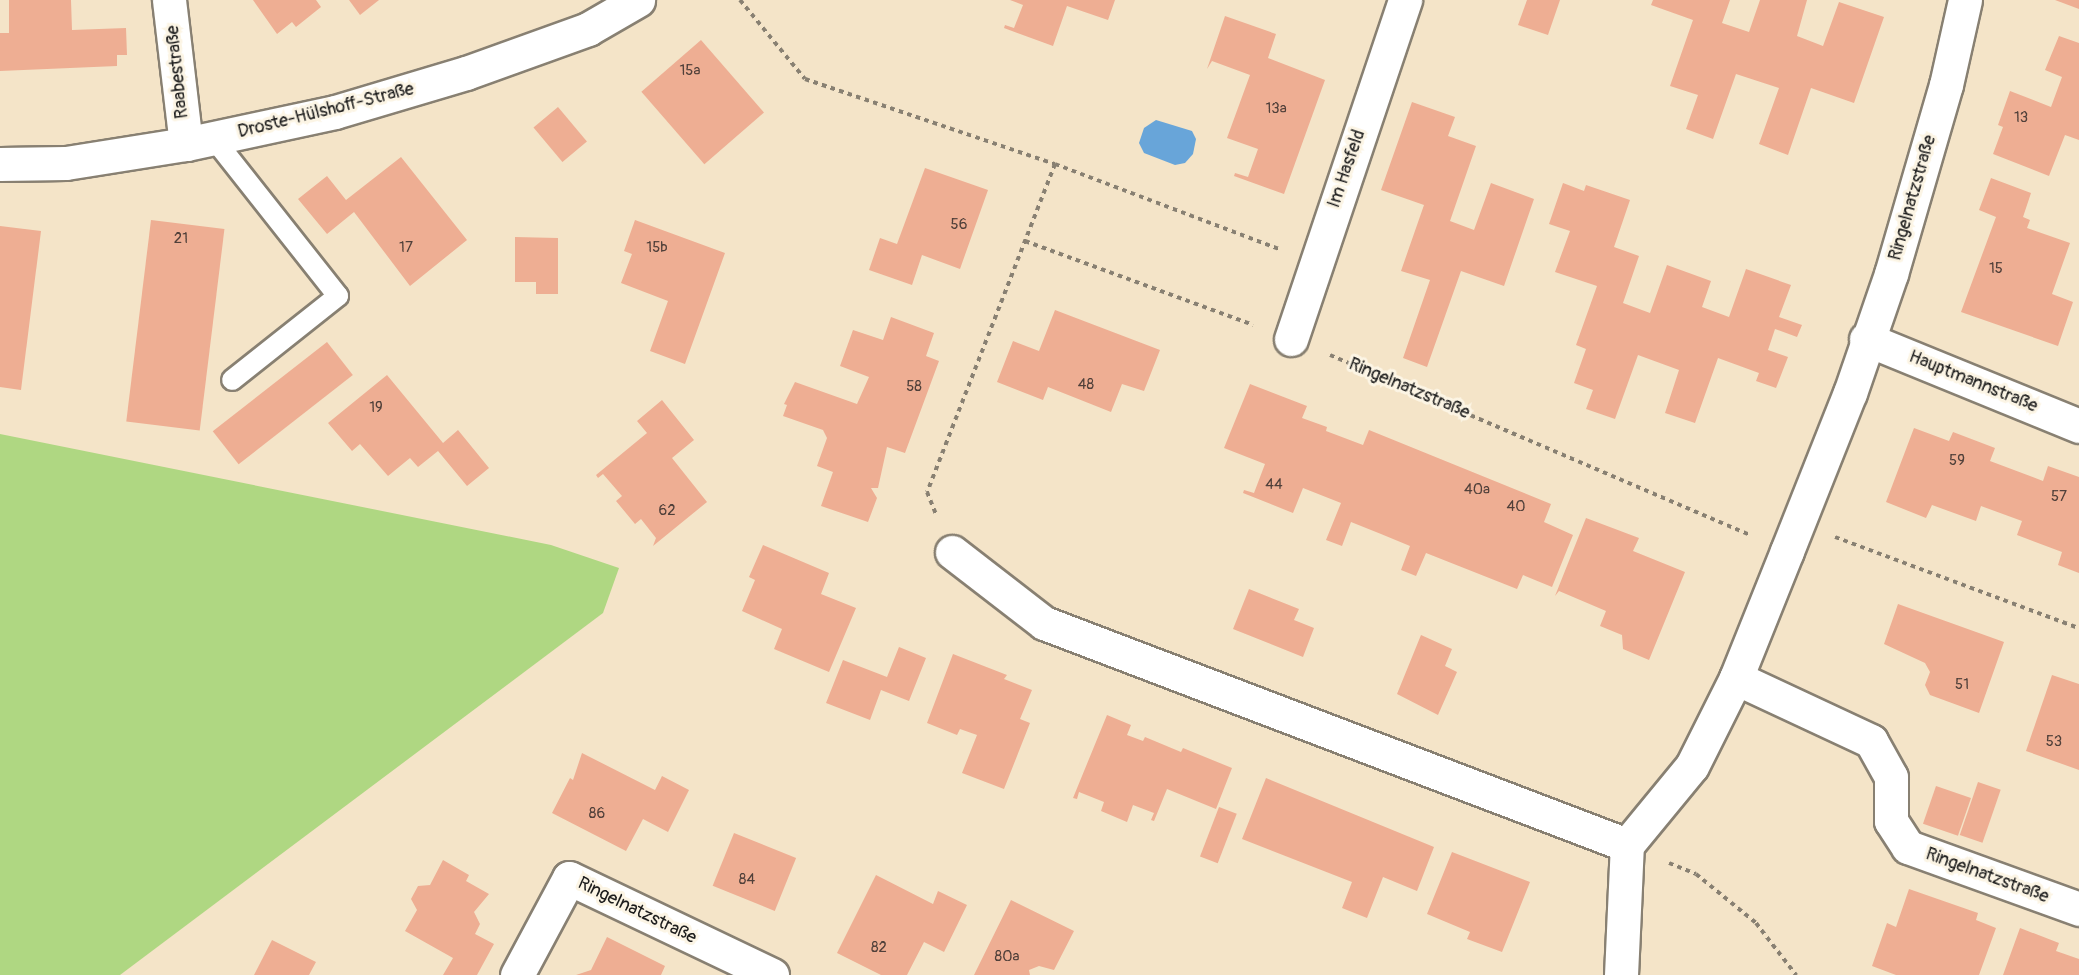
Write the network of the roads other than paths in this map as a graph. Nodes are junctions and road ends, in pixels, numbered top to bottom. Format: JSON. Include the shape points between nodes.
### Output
{"nodes":[{"id":1,"x":169,"y":0,"type":"edge"},
{"id":2,"x":638,"y":0,"type":"edge"},
{"id":3,"x":1405,"y":0,"type":"edge"},
{"id":4,"x":1965,"y":0,"type":"edge"},
{"id":5,"x":200,"y":141,"type":"junction"},
{"id":6,"x":0,"y":164,"type":"edge"},
{"id":7,"x":1291,"y":339,"type":"road end"},
{"id":8,"x":1866,"y":339,"type":"junction"},
{"id":9,"x":232,"y":380,"type":"dead end"},
{"id":10,"x":2079,"y":426,"type":"edge"},
{"id":11,"x":952,"y":552,"type":"road end"},
{"id":12,"x":1736,"y":678,"type":"junction"},
{"id":13,"x":1627,"y":845,"type":"junction"},
{"id":14,"x":2079,"y":909,"type":"edge"},
{"id":15,"x":517,"y":975,"type":"edge"},
{"id":16,"x":772,"y":975,"type":"edge"},
{"id":17,"x":1621,"y":975,"type":"edge"}],
"edges":[{"from":1,"to":5,"type":"street","name":"Raabestraße"},
{"from":2,"to":5,"type":"street","name":"Droste-Hülshoff-Straße","via":[[588,29],[466,73],[335,112]]},
{"from":3,"to":7,"type":"street","name":"Im Hasfeld"},
{"from":4,"to":8,"type":"street","name":"Ringelnatzstraße","via":[[1946,85],[1890,274]]},
{"from":5,"to":6,"type":"street","name":"Droste-Hülshoff-Straße","via":[[66,163]]},
{"from":5,"to":9,"type":"lane","via":[[338,296]]},
{"from":8,"to":10,"type":"street","name":"Hauptmannstraße"},
{"from":8,"to":12,"type":"street","name":"Ringelnatzstraße","via":[[1850,393]]},
{"from":11,"to":13,"type":"street","via":[[1044,623]]},
{"from":12,"to":13,"type":"street","name":"Ringelnatzstraße","via":[[1692,765]]},
{"from":12,"to":14,"type":"street","name":"Ringelnatzstraße","via":[[1871,741],[1891,777],[1891,821],[1908,847]]},
{"from":13,"to":17,"type":"street"},
{"from":15,"to":16,"type":"street","name":"Ringelnatzstraße","via":[[569,878]]}]}
